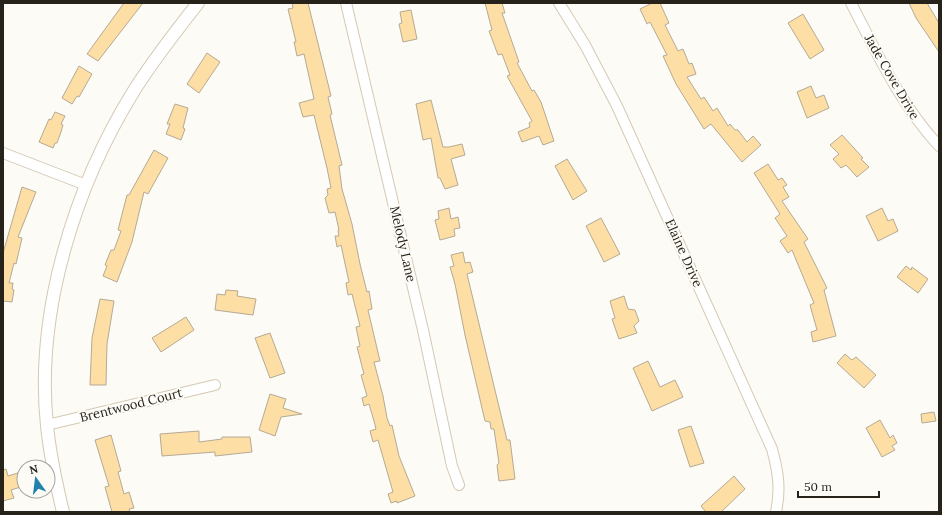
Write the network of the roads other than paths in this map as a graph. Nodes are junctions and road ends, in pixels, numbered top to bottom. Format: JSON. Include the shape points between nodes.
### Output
{"nodes":[{"id":1,"x":198,"y":3,"type":"edge"},
{"id":2,"x":346,"y":3,"type":"edge"},
{"id":3,"x":559,"y":3,"type":"edge"},
{"id":4,"x":851,"y":3,"type":"edge"},
{"id":5,"x":939,"y":146,"type":"edge"},
{"id":6,"x":3,"y":153,"type":"edge"},
{"id":7,"x":86,"y":185,"type":"junction"},
{"id":8,"x":215,"y":385,"type":"dead end"},
{"id":9,"x":47,"y":425,"type":"junction"},
{"id":10,"x":459,"y":485,"type":"dead end"},
{"id":11,"x":63,"y":512,"type":"edge"},
{"id":12,"x":776,"y":512,"type":"edge"}],
"edges":[{"from":1,"to":7,"type":"street","via":[[135,89],[109,135]]},
{"from":2,"to":10,"type":"street","name":"Melody Lane","via":[[452,466]]},
{"from":3,"to":12,"type":"street","name":"Elaine Drive","via":[[585,45],[617,106],[772,449],[779,472]]},
{"from":4,"to":5,"type":"street","name":"Jade Cove Drive","via":[[905,104]]},
{"from":6,"to":7,"type":"street"},
{"from":7,"to":9,"type":"street","via":[[65,246],[51,311],[46,360]]},
{"from":8,"to":9,"type":"street","name":"Brentwood Court"},
{"from":9,"to":11,"type":"street"}]}
